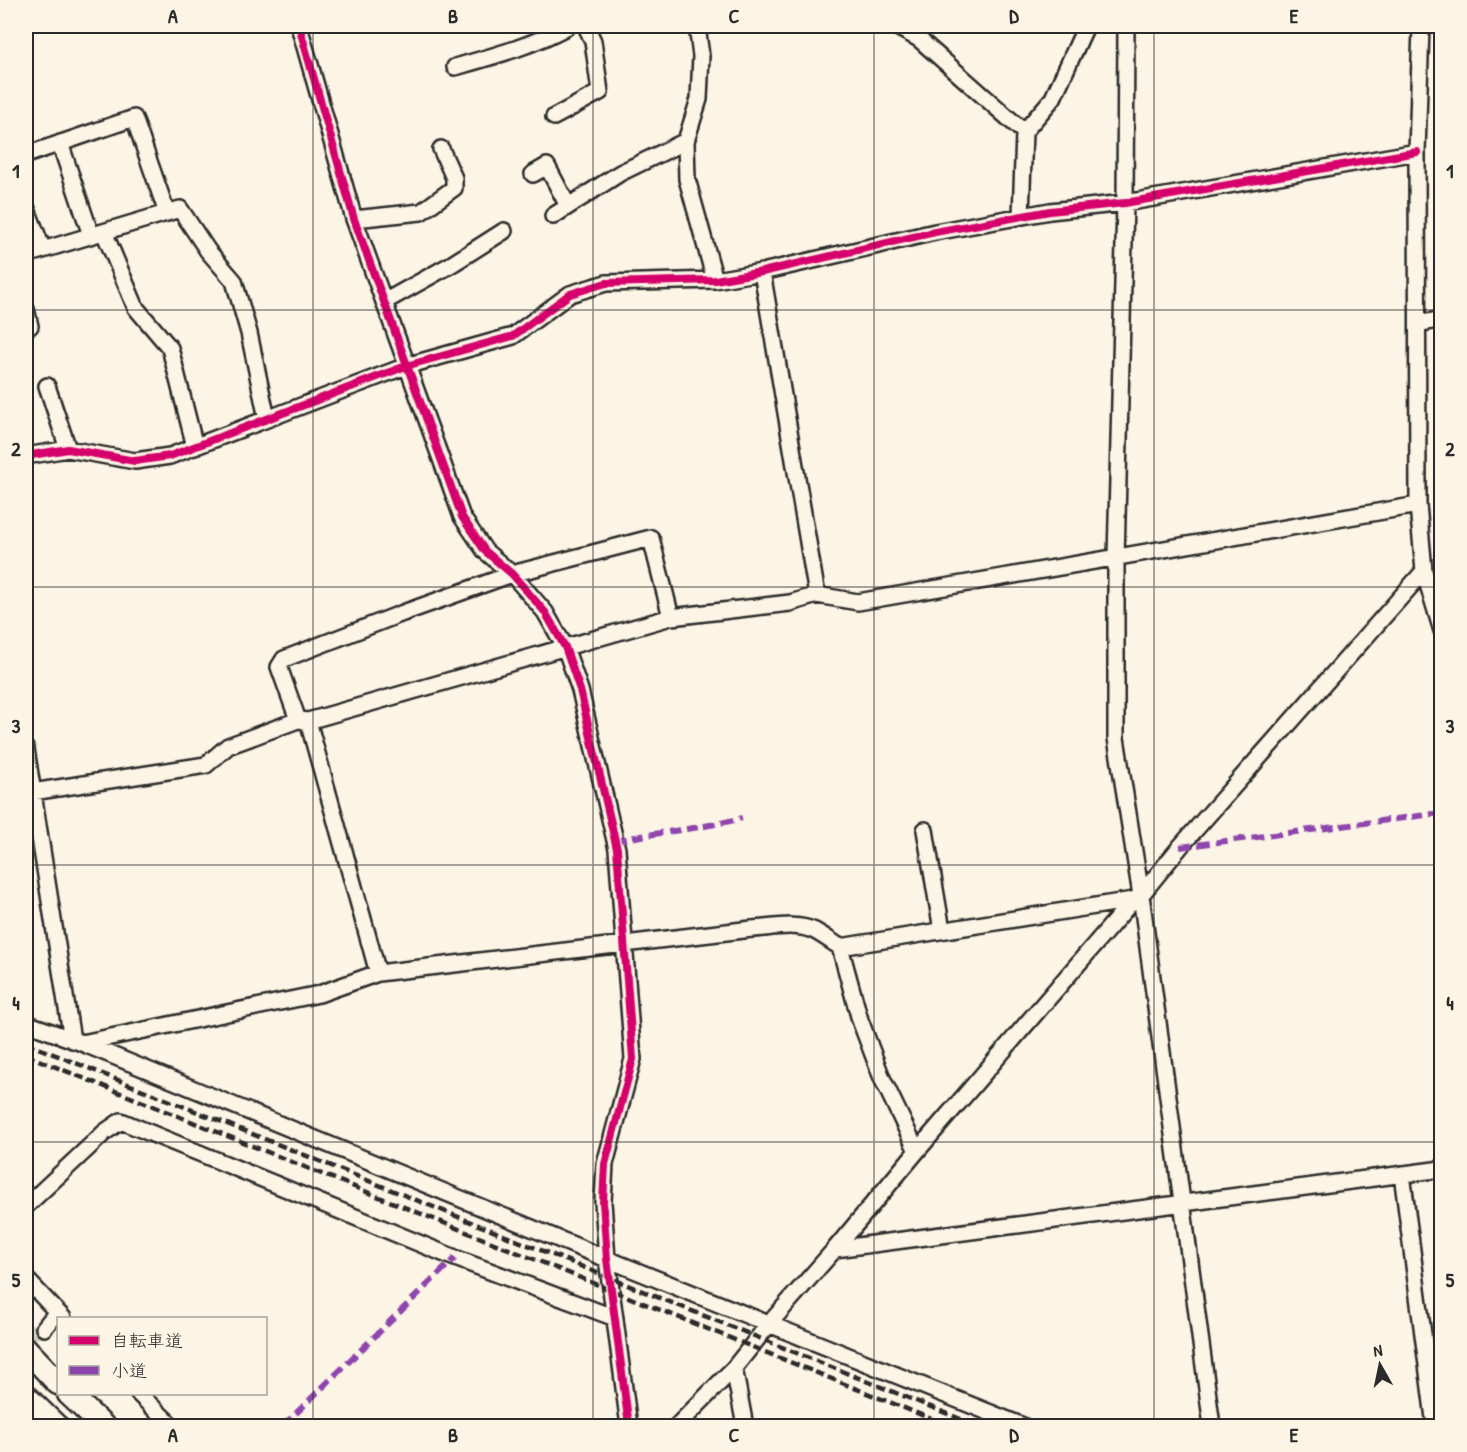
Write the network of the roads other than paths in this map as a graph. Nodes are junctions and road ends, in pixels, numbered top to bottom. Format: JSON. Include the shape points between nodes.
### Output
{"nodes":[{"id":1,"x":299,"y":26,"type":"edge"},
{"id":2,"x":568,"y":26,"type":"edge"},
{"id":3,"x":586,"y":26,"type":"edge"},
{"id":4,"x":697,"y":26,"type":"edge"},
{"id":5,"x":895,"y":26,"type":"edge"},
{"id":6,"x":1086,"y":26,"type":"edge"},
{"id":7,"x":1126,"y":26,"type":"edge"},
{"id":8,"x":1421,"y":26,"type":"edge"},
{"id":9,"x":455,"y":67,"type":"dead end"},
{"id":10,"x":554,"y":117,"type":"dead end"},
{"id":11,"x":1024,"y":132,"type":"junction"},
{"id":12,"x":686,"y":141,"type":"junction"},
{"id":13,"x":60,"y":143,"type":"junction"},
{"id":14,"x":441,"y":149,"type":"dead end"},
{"id":15,"x":1417,"y":152,"type":"junction"},
{"id":16,"x":26,"y":155,"type":"edge"},
{"id":17,"x":533,"y":174,"type":"dead end"},
{"id":18,"x":1125,"y":203,"type":"junction"},
{"id":19,"x":568,"y":206,"type":"junction"},
{"id":20,"x":26,"y":207,"type":"edge"},
{"id":21,"x":167,"y":213,"type":"junction"},
{"id":22,"x":553,"y":216,"type":"dead end"},
{"id":23,"x":1021,"y":216,"type":"junction"},
{"id":24,"x":354,"y":219,"type":"junction"},
{"id":25,"x":504,"y":231,"type":"dead end"},
{"id":26,"x":98,"y":233,"type":"junction"},
{"id":27,"x":42,"y":250,"type":"junction"},
{"id":28,"x":26,"y":255,"type":"edge"},
{"id":29,"x":762,"y":272,"type":"junction"},
{"id":30,"x":716,"y":280,"type":"junction"},
{"id":31,"x":384,"y":302,"type":"junction"},
{"id":32,"x":26,"y":309,"type":"edge"},
{"id":33,"x":1442,"y":319,"type":"edge"},
{"id":34,"x":1418,"y":324,"type":"junction"},
{"id":35,"x":30,"y":326,"type":"dead end"},
{"id":36,"x":406,"y":366,"type":"junction"},
{"id":37,"x":47,"y":386,"type":"dead end"},
{"id":38,"x":267,"y":419,"type":"junction"},
{"id":39,"x":195,"y":447,"type":"junction"},
{"id":40,"x":68,"y":449,"type":"junction"},
{"id":41,"x":26,"y":456,"type":"edge"},
{"id":42,"x":1418,"y":505,"type":"junction"},
{"id":43,"x":1116,"y":558,"type":"junction"},
{"id":44,"x":1424,"y":571,"type":"junction"},
{"id":45,"x":512,"y":574,"type":"junction"},
{"id":46,"x":817,"y":595,"type":"junction"},
{"id":47,"x":671,"y":617,"type":"junction"},
{"id":48,"x":1442,"y":631,"type":"edge"},
{"id":49,"x":565,"y":647,"type":"junction"},
{"id":50,"x":303,"y":720,"type":"junction"},
{"id":51,"x":26,"y":749,"type":"edge"},
{"id":52,"x":29,"y":792,"type":"edge"},
{"id":53,"x":925,"y":830,"type":"dead end"},
{"id":54,"x":1137,"y":898,"type":"junction"},
{"id":55,"x":942,"y":930,"type":"junction"},
{"id":56,"x":625,"y":944,"type":"junction"},
{"id":57,"x":840,"y":947,"type":"junction"},
{"id":58,"x":378,"y":974,"type":"junction"},
{"id":59,"x":26,"y":1023,"type":"edge"},
{"id":60,"x":77,"y":1041,"type":"junction"},
{"id":61,"x":917,"y":1151,"type":"junction"},
{"id":62,"x":1442,"y":1169,"type":"edge"},
{"id":63,"x":1402,"y":1174,"type":"junction"},
{"id":64,"x":1183,"y":1204,"type":"junction"},
{"id":65,"x":26,"y":1206,"type":"edge"},
{"id":66,"x":835,"y":1249,"type":"junction"},
{"id":67,"x":607,"y":1260,"type":"junction"},
{"id":68,"x":26,"y":1278,"type":"edge"},
{"id":69,"x":60,"y":1315,"type":"edge"},
{"id":70,"x":57,"y":1317,"type":"edge"},
{"id":71,"x":615,"y":1318,"type":"junction"},
{"id":72,"x":769,"y":1324,"type":"junction"},
{"id":73,"x":44,"y":1328,"type":"tunnel mouth"},
{"id":74,"x":26,"y":1350,"type":"edge"},
{"id":75,"x":734,"y":1368,"type":"junction"},
{"id":76,"x":57,"y":1382,"type":"edge"},
{"id":77,"x":70,"y":1395,"type":"edge"},
{"id":78,"x":140,"y":1395,"type":"edge"},
{"id":79,"x":26,"y":1396,"type":"edge"},
{"id":80,"x":56,"y":1426,"type":"edge"},
{"id":81,"x":103,"y":1426,"type":"edge"},
{"id":82,"x":172,"y":1426,"type":"edge"},
{"id":83,"x":629,"y":1426,"type":"edge"},
{"id":84,"x":677,"y":1426,"type":"edge"},
{"id":85,"x":745,"y":1426,"type":"edge"},
{"id":86,"x":1023,"y":1426,"type":"edge"},
{"id":87,"x":1212,"y":1426,"type":"edge"},
{"id":88,"x":1435,"y":1426,"type":"edge"}],
"edges":[{"from":1,"to":24,"type":"street"},
{"from":2,"to":9,"type":"street","via":[[522,48]]},
{"from":3,"to":10,"type":"street","via":[[593,41],[600,92]]},
{"from":4,"to":12,"type":"street","via":[[701,56],[699,99]]},
{"from":5,"to":11,"type":"street","via":[[919,39]]},
{"from":6,"to":11,"type":"street","via":[[1053,98]]},
{"from":7,"to":18,"type":"street"},
{"from":8,"to":15,"type":"street"},
{"from":11,"to":23,"type":"street"},
{"from":12,"to":19,"type":"street","via":[[620,173]]},
{"from":12,"to":30,"type":"street","via":[[687,179]]},
{"from":13,"to":16,"type":"street"},
{"from":13,"to":21,"type":"street","via":[[135,118]]},
{"from":13,"to":26,"type":"street"},
{"from":14,"to":24,"type":"street","via":[[454,178],[454,188],[421,212]]},
{"from":15,"to":18,"type":"street"},
{"from":15,"to":34,"type":"street"},
{"from":17,"to":19,"type":"street","via":[[546,166]]},
{"from":18,"to":23,"type":"street"},
{"from":18,"to":43,"type":"street"},
{"from":19,"to":22,"type":"street"},
{"from":20,"to":27,"type":"street"},
{"from":21,"to":26,"type":"street"},
{"from":21,"to":38,"type":"street","via":[[180,209],[234,281]]},
{"from":23,"to":29,"type":"street"},
{"from":24,"to":31,"type":"street"},
{"from":25,"to":31,"type":"street"},
{"from":26,"to":27,"type":"street"},
{"from":26,"to":39,"type":"street","via":[[136,308],[170,348]]},
{"from":27,"to":28,"type":"street"},
{"from":29,"to":30,"type":"street"},
{"from":29,"to":46,"type":"street"},
{"from":30,"to":36,"type":"street","via":[[606,283],[570,294],[513,336]]},
{"from":31,"to":36,"type":"street"},
{"from":32,"to":35,"type":"street"},
{"from":33,"to":34,"type":"street"},
{"from":34,"to":42,"type":"street"},
{"from":36,"to":38,"type":"street"},
{"from":36,"to":45,"type":"street","via":[[462,517],[485,551]]},
{"from":37,"to":40,"type":"street"},
{"from":38,"to":39,"type":"street"},
{"from":39,"to":40,"type":"street","via":[[170,456],[135,461]]},
{"from":40,"to":41,"type":"street"},
{"from":42,"to":43,"type":"street"},
{"from":42,"to":44,"type":"street"},
{"from":43,"to":46,"type":"street","via":[[858,602]]},
{"from":43,"to":54,"type":"street","via":[[1116,738]]},
{"from":44,"to":48,"type":"street"},
{"from":44,"to":54,"type":"street"},
{"from":45,"to":47,"type":"street","via":[[651,538]]},
{"from":45,"to":49,"type":"street","via":[[545,612]]},
{"from":45,"to":50,"type":"street","via":[[284,659],[279,668]]},
{"from":46,"to":47,"type":"street","via":[[790,603]]},
{"from":47,"to":49,"type":"street"},
{"from":49,"to":50,"type":"street"},
{"from":49,"to":56,"type":"street","via":[[580,690],[617,849]]},
{"from":50,"to":52,"type":"street","via":[[228,746],[207,765]]},
{"from":50,"to":58,"type":"street"},
{"from":51,"to":52,"type":"street"},
{"from":52,"to":60,"type":"street"},
{"from":53,"to":55,"type":"street"},
{"from":54,"to":55,"type":"street"},
{"from":54,"to":61,"type":"street"},
{"from":54,"to":64,"type":"street"},
{"from":55,"to":57,"type":"street"},
{"from":56,"to":57,"type":"street","via":[[794,927],[814,931]]},
{"from":56,"to":58,"type":"street"},
{"from":56,"to":67,"type":"street","via":[[633,1059],[606,1164],[603,1202]]},
{"from":57,"to":61,"type":"street","via":[[860,1020]]},
{"from":58,"to":60,"type":"street","via":[[319,994]]},
{"from":59,"to":60,"type":"street"},
{"from":60,"to":67,"type":"street"},
{"from":61,"to":66,"type":"street"},
{"from":62,"to":63,"type":"street"},
{"from":63,"to":64,"type":"street"},
{"from":63,"to":88,"type":"street"},
{"from":64,"to":66,"type":"street"},
{"from":64,"to":87,"type":"street"},
{"from":65,"to":71,"type":"street","via":[[105,1131],[121,1121],[455,1258]]},
{"from":66,"to":72,"type":"street"},
{"from":67,"to":71,"type":"street"},
{"from":67,"to":72,"type":"street"},
{"from":68,"to":69,"type":"street"},
{"from":70,"to":73,"type":"street"},
{"from":71,"to":83,"type":"street"},
{"from":72,"to":75,"type":"street"},
{"from":72,"to":86,"type":"street"},
{"from":74,"to":76,"type":"highway"},
{"from":75,"to":84,"type":"street"},
{"from":75,"to":85,"type":"street"},
{"from":77,"to":81,"type":"highway"},
{"from":78,"to":82,"type":"street"},
{"from":79,"to":80,"type":"highway"}]}
